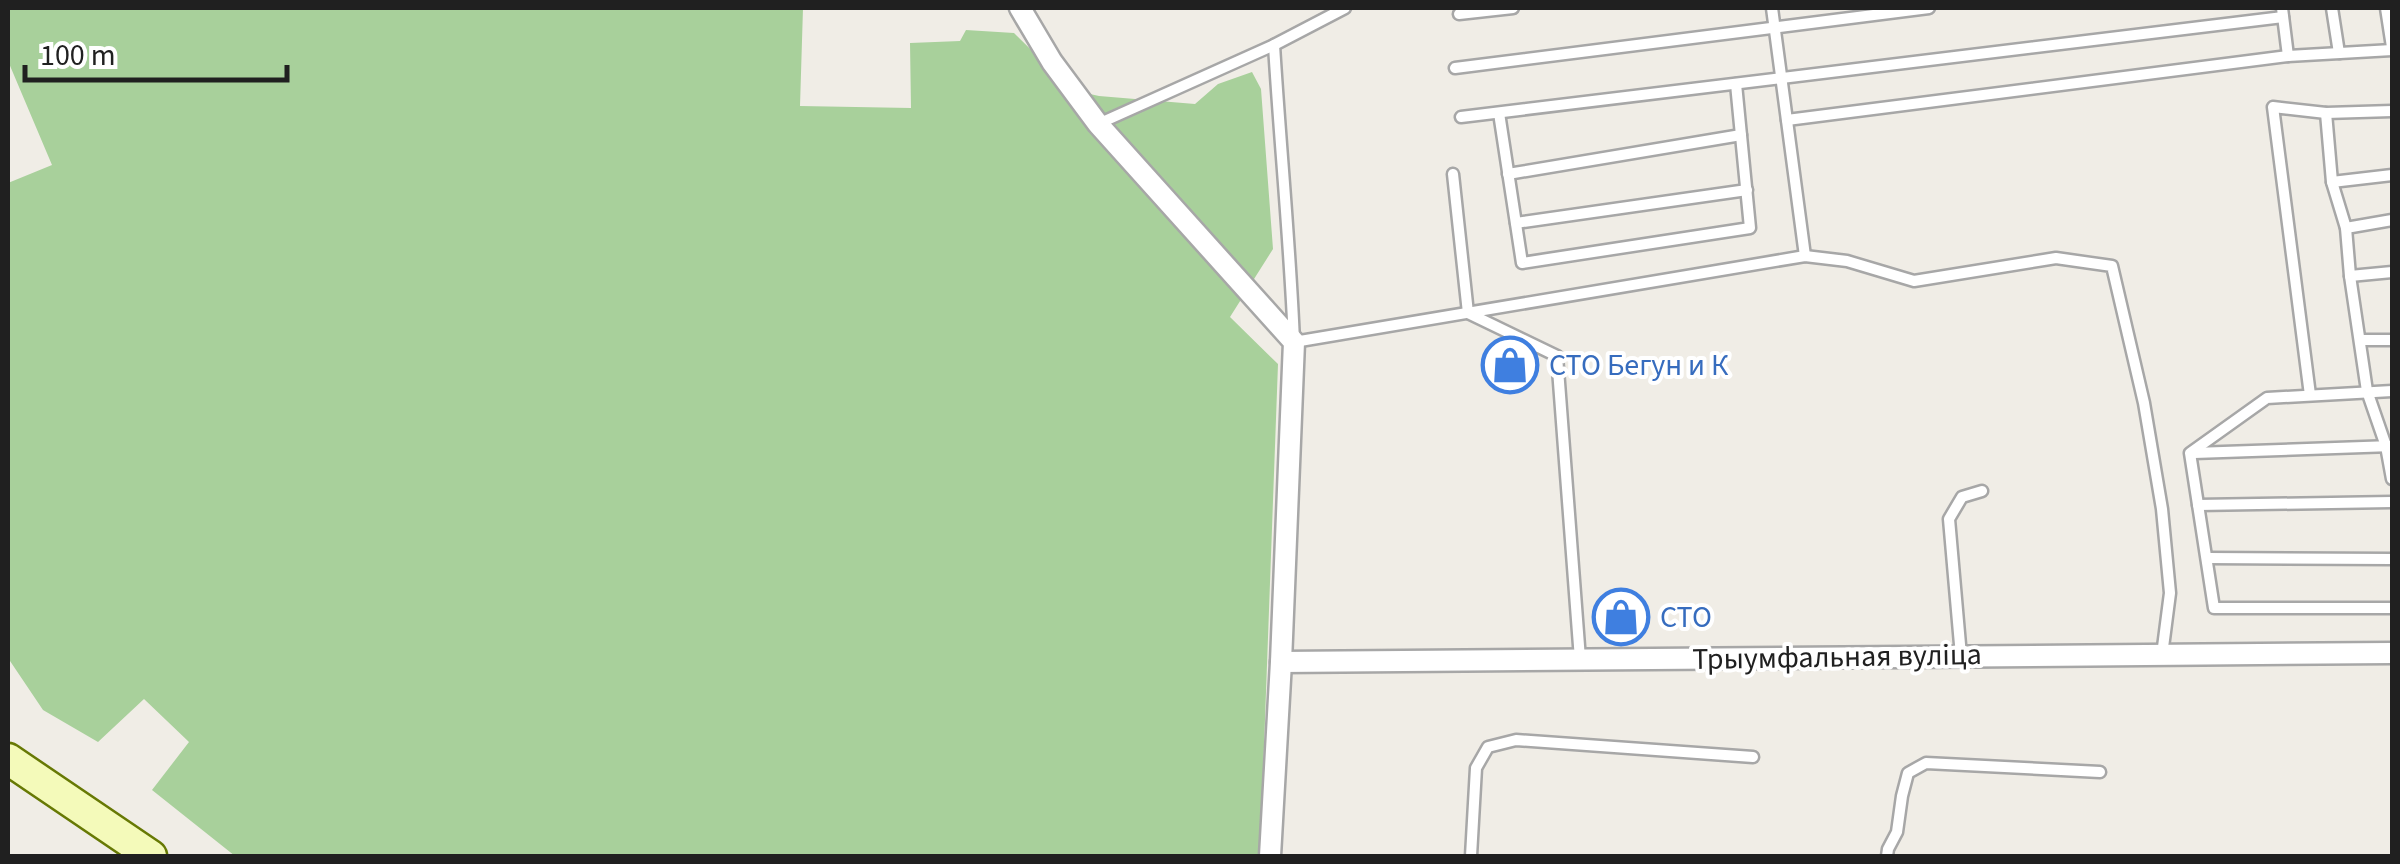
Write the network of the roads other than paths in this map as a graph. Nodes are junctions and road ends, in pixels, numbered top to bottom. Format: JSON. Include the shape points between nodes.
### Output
{"nodes":[{"id":1,"x":1020,"y":8,"type":"edge"},
{"id":2,"x":1345,"y":8,"type":"edge"},
{"id":3,"x":1513,"y":8,"type":"edge"},
{"id":4,"x":1772,"y":8,"type":"edge"},
{"id":5,"x":1928,"y":8,"type":"edge"},
{"id":6,"x":2332,"y":8,"type":"edge"},
{"id":7,"x":2386,"y":8,"type":"edge"},
{"id":8,"x":2282,"y":12,"type":"edge"},
{"id":9,"x":1459,"y":14,"type":"dead end"},
{"id":10,"x":1774,"y":27,"type":"junction"},
{"id":11,"x":1274,"y":45,"type":"junction"},
{"id":12,"x":2392,"y":49,"type":"edge"},
{"id":13,"x":2339,"y":53,"type":"junction"},
{"id":14,"x":2288,"y":56,"type":"junction"},
{"id":15,"x":1455,"y":68,"type":"dead end"},
{"id":16,"x":1781,"y":78,"type":"junction"},
{"id":17,"x":1736,"y":84,"type":"junction"},
{"id":18,"x":2392,"y":111,"type":"edge"},
{"id":19,"x":1499,"y":113,"type":"junction"},
{"id":20,"x":2326,"y":113,"type":"junction"},
{"id":21,"x":1461,"y":117,"type":"dead end"},
{"id":22,"x":1786,"y":120,"type":"junction"},
{"id":23,"x":1098,"y":124,"type":"junction"},
{"id":24,"x":1741,"y":135,"type":"junction"},
{"id":25,"x":1453,"y":174,"type":"dead end"},
{"id":26,"x":1508,"y":174,"type":"junction"},
{"id":27,"x":2392,"y":174,"type":"edge"},
{"id":28,"x":2332,"y":182,"type":"junction"},
{"id":29,"x":1746,"y":190,"type":"junction"},
{"id":30,"x":2392,"y":220,"type":"edge"},
{"id":31,"x":1516,"y":223,"type":"junction"},
{"id":32,"x":2346,"y":228,"type":"junction"},
{"id":33,"x":1805,"y":256,"type":"junction"},
{"id":34,"x":2392,"y":272,"type":"edge"},
{"id":35,"x":2350,"y":276,"type":"junction"},
{"id":36,"x":1468,"y":313,"type":"junction"},
{"id":37,"x":2361,"y":340,"type":"junction"},
{"id":38,"x":2392,"y":340,"type":"edge"},
{"id":39,"x":1294,"y":342,"type":"junction"},
{"id":40,"x":2367,"y":391,"type":"junction"},
{"id":41,"x":2392,"y":391,"type":"edge"},
{"id":42,"x":2310,"y":395,"type":"junction"},
{"id":43,"x":2389,"y":446,"type":"edge"},
{"id":44,"x":2190,"y":453,"type":"junction"},
{"id":45,"x":2392,"y":478,"type":"edge"},
{"id":46,"x":1982,"y":491,"type":"dead end"},
{"id":47,"x":2392,"y":502,"type":"edge"},
{"id":48,"x":2198,"y":505,"type":"junction"},
{"id":49,"x":2206,"y":558,"type":"junction"},
{"id":50,"x":2392,"y":559,"type":"edge"},
{"id":51,"x":2392,"y":608,"type":"edge"},
{"id":52,"x":2392,"y":652,"type":"edge"},
{"id":53,"x":2162,"y":654,"type":"junction"},
{"id":54,"x":1961,"y":656,"type":"junction"},
{"id":55,"x":1580,"y":660,"type":"junction"},
{"id":56,"x":1282,"y":662,"type":"junction"},
{"id":57,"x":1754,"y":757,"type":"dead end"},
{"id":58,"x":8,"y":760,"type":"edge"},
{"id":59,"x":2100,"y":772,"type":"dead end"},
{"id":60,"x":150,"y":856,"type":"edge"},
{"id":61,"x":1270,"y":856,"type":"edge"},
{"id":62,"x":1471,"y":856,"type":"edge"},
{"id":63,"x":1887,"y":856,"type":"edge"}],
"edges":[{"from":1,"to":23,"type":"street"},
{"from":2,"to":11,"type":"lane"},
{"from":3,"to":9,"type":"lane"},
{"from":4,"to":10,"type":"lane"},
{"from":5,"to":10,"type":"lane"},
{"from":6,"to":13,"type":"lane"},
{"from":7,"to":12,"type":"lane"},
{"from":8,"to":14,"type":"lane"},
{"from":8,"to":16,"type":"lane"},
{"from":10,"to":15,"type":"lane"},
{"from":10,"to":16,"type":"lane"},
{"from":11,"to":23,"type":"lane"},
{"from":11,"to":39,"type":"lane"},
{"from":12,"to":13,"type":"lane"},
{"from":13,"to":14,"type":"lane"},
{"from":14,"to":22,"type":"lane"},
{"from":16,"to":17,"type":"lane"},
{"from":16,"to":22,"type":"lane"},
{"from":17,"to":19,"type":"lane"},
{"from":17,"to":24,"type":"lane"},
{"from":18,"to":20,"type":"lane"},
{"from":19,"to":21,"type":"lane"},
{"from":19,"to":26,"type":"lane"},
{"from":20,"to":28,"type":"lane"},
{"from":20,"to":42,"type":"lane","via":[[2273,108]]},
{"from":22,"to":33,"type":"lane"},
{"from":23,"to":39,"type":"street"},
{"from":24,"to":26,"type":"lane"},
{"from":24,"to":29,"type":"lane"},
{"from":25,"to":36,"type":"lane"},
{"from":26,"to":31,"type":"lane"},
{"from":27,"to":28,"type":"lane"},
{"from":28,"to":32,"type":"lane"},
{"from":29,"to":31,"type":"lane"},
{"from":29,"to":31,"type":"lane","via":[[1750,228],[1522,263]]},
{"from":30,"to":32,"type":"lane"},
{"from":32,"to":35,"type":"lane"},
{"from":33,"to":36,"type":"lane"},
{"from":33,"to":53,"type":"lane","via":[[1914,281],[2056,258],[2112,266],[2162,508],[2170,593]]},
{"from":34,"to":35,"type":"lane"},
{"from":35,"to":37,"type":"lane"},
{"from":36,"to":39,"type":"lane"},
{"from":36,"to":55,"type":"lane","via":[[1557,356]]},
{"from":37,"to":38,"type":"lane"},
{"from":37,"to":40,"type":"lane"},
{"from":39,"to":56,"type":"street"},
{"from":40,"to":41,"type":"lane"},
{"from":40,"to":42,"type":"lane"},
{"from":40,"to":43,"type":"lane"},
{"from":42,"to":44,"type":"lane","via":[[2267,398]]},
{"from":43,"to":44,"type":"lane"},
{"from":43,"to":45,"type":"lane"},
{"from":44,"to":48,"type":"lane"},
{"from":46,"to":54,"type":"lane","via":[[1962,497],[1949,519]]},
{"from":47,"to":48,"type":"lane"},
{"from":48,"to":49,"type":"lane"},
{"from":49,"to":50,"type":"lane"},
{"from":49,"to":51,"type":"lane","via":[[2214,608]]},
{"from":52,"to":53,"type":"street","name":"Трыумфальная вуліца"},
{"from":53,"to":54,"type":"street","name":"Трыумфальная вуліца"},
{"from":54,"to":55,"type":"street","name":"Трыумфальная вуліца"},
{"from":55,"to":56,"type":"street","name":"Трыумфальная вуліца"},
{"from":56,"to":61,"type":"street"},
{"from":57,"to":62,"type":"lane","via":[[1516,740],[1488,747],[1476,768]]},
{"from":58,"to":60,"type":"main road"},
{"from":59,"to":63,"type":"lane","via":[[1926,763],[1908,774]]}]}
